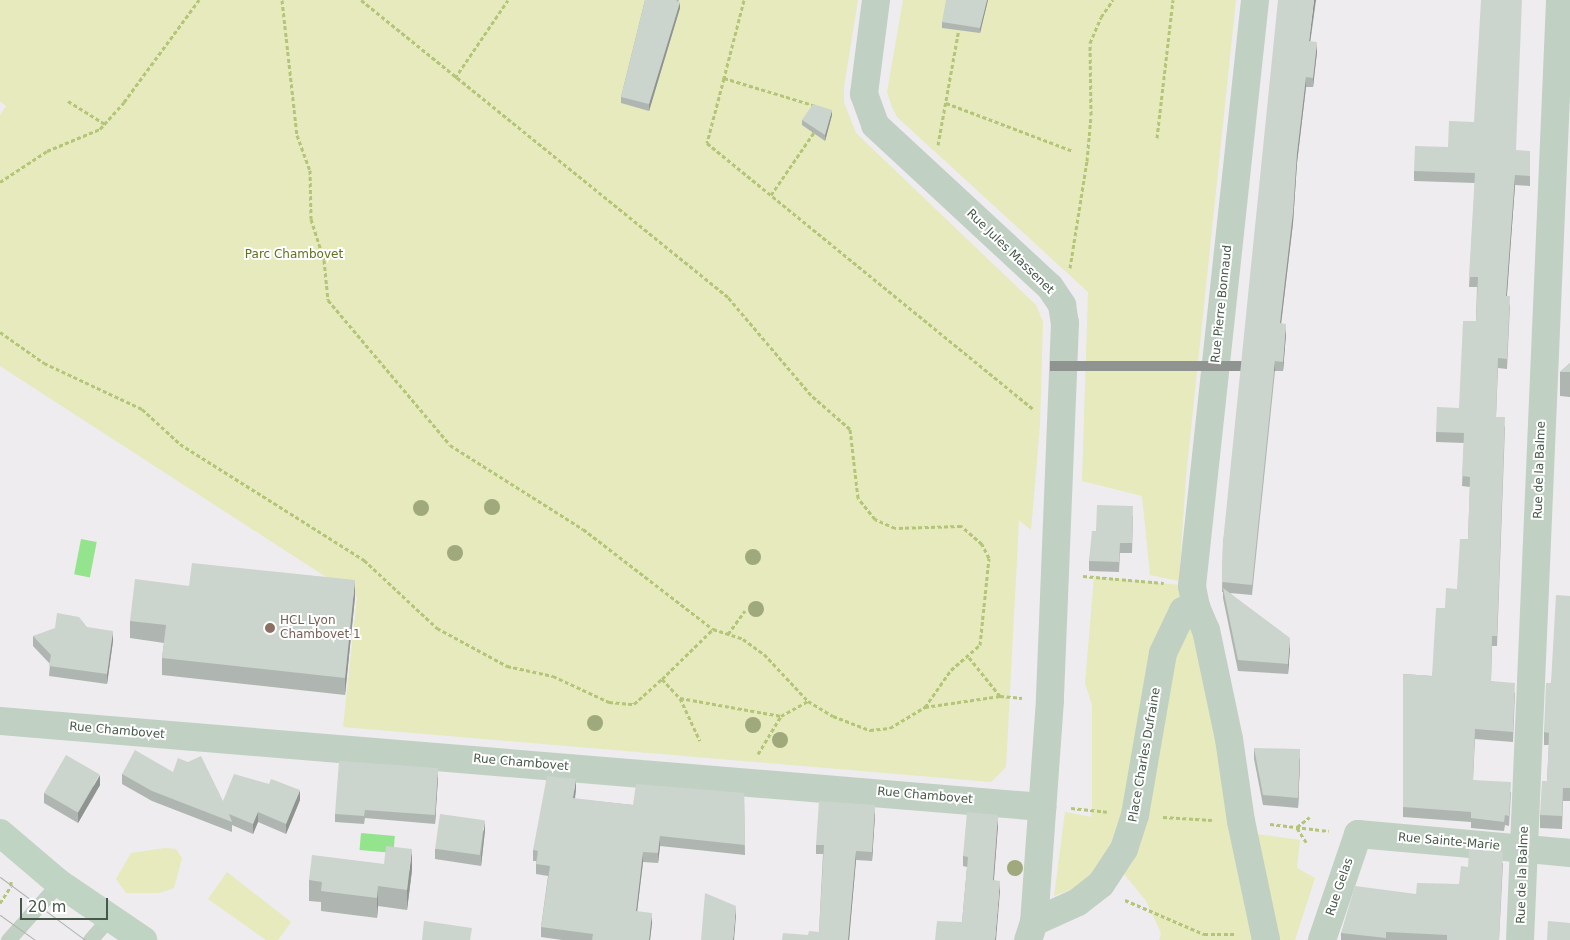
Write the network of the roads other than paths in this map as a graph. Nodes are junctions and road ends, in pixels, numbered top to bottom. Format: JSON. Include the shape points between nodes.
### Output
{"nodes":[{"id":1,"x":876,"y":0,"type":"edge"},
{"id":2,"x":1255,"y":0,"type":"edge"},
{"id":3,"x":1560,"y":0,"type":"edge"},
{"id":4,"x":1057,"y":574,"type":"joint"},
{"id":5,"x":1194,"y":596,"type":"junction"},
{"id":6,"x":0,"y":721,"type":"edge"},
{"id":7,"x":1054,"y":807,"type":"junction"},
{"id":8,"x":0,"y":833,"type":"edge"},
{"id":9,"x":1358,"y":834,"type":"joint"},
{"id":10,"x":1524,"y":849,"type":"junction"},
{"id":11,"x":1570,"y":853,"type":"edge"},
{"id":12,"x":59,"y":882,"type":"junction"},
{"id":13,"x":110,"y":917,"type":"junction"},
{"id":14,"x":1031,"y":931,"type":"edge"},
{"id":15,"x":1253,"y":937,"type":"edge"},
{"id":16,"x":8,"y":940,"type":"edge"},
{"id":17,"x":90,"y":940,"type":"edge"},
{"id":18,"x":143,"y":940,"type":"edge"},
{"id":19,"x":1322,"y":940,"type":"edge"},
{"id":20,"x":1520,"y":940,"type":"edge"}],
"edges":[{"from":1,"to":4,"type":"street","name":"Rue Jules Massenet","via":[[864,77],[868,110],[885,137],[1050,287],[1062,305],[1065,323]]},
{"from":2,"to":5,"type":"street","name":"Rue Pierre Bonnaud"},
{"from":3,"to":10,"type":"street","name":"Rue de la Balme"},
{"from":4,"to":7,"type":"street","name":"Place Charles Dufraine"},
{"from":5,"to":14,"type":"street","name":"Place Charles Dufraine","via":[[1163,652],[1135,816],[1124,849],[1101,884]]},
{"from":5,"to":15,"type":"street","via":[[1206,630],[1229,739]]},
{"from":6,"to":7,"type":"street","name":"Rue Chambovet"},
{"from":7,"to":14,"type":"street","name":"Place Charles Dufraine"},
{"from":8,"to":12,"type":"main road"},
{"from":9,"to":10,"type":"street","name":"Rue Sainte-Marie"},
{"from":9,"to":19,"type":"street","name":"Rue Gelas"},
{"from":10,"to":11,"type":"street","name":"Rue Sainte-Marie"},
{"from":10,"to":20,"type":"street","name":"Rue de la Balme"},
{"from":12,"to":13,"type":"main road"},
{"from":12,"to":16,"type":"lane"},
{"from":13,"to":17,"type":"lane"},
{"from":13,"to":18,"type":"main road"}]}
